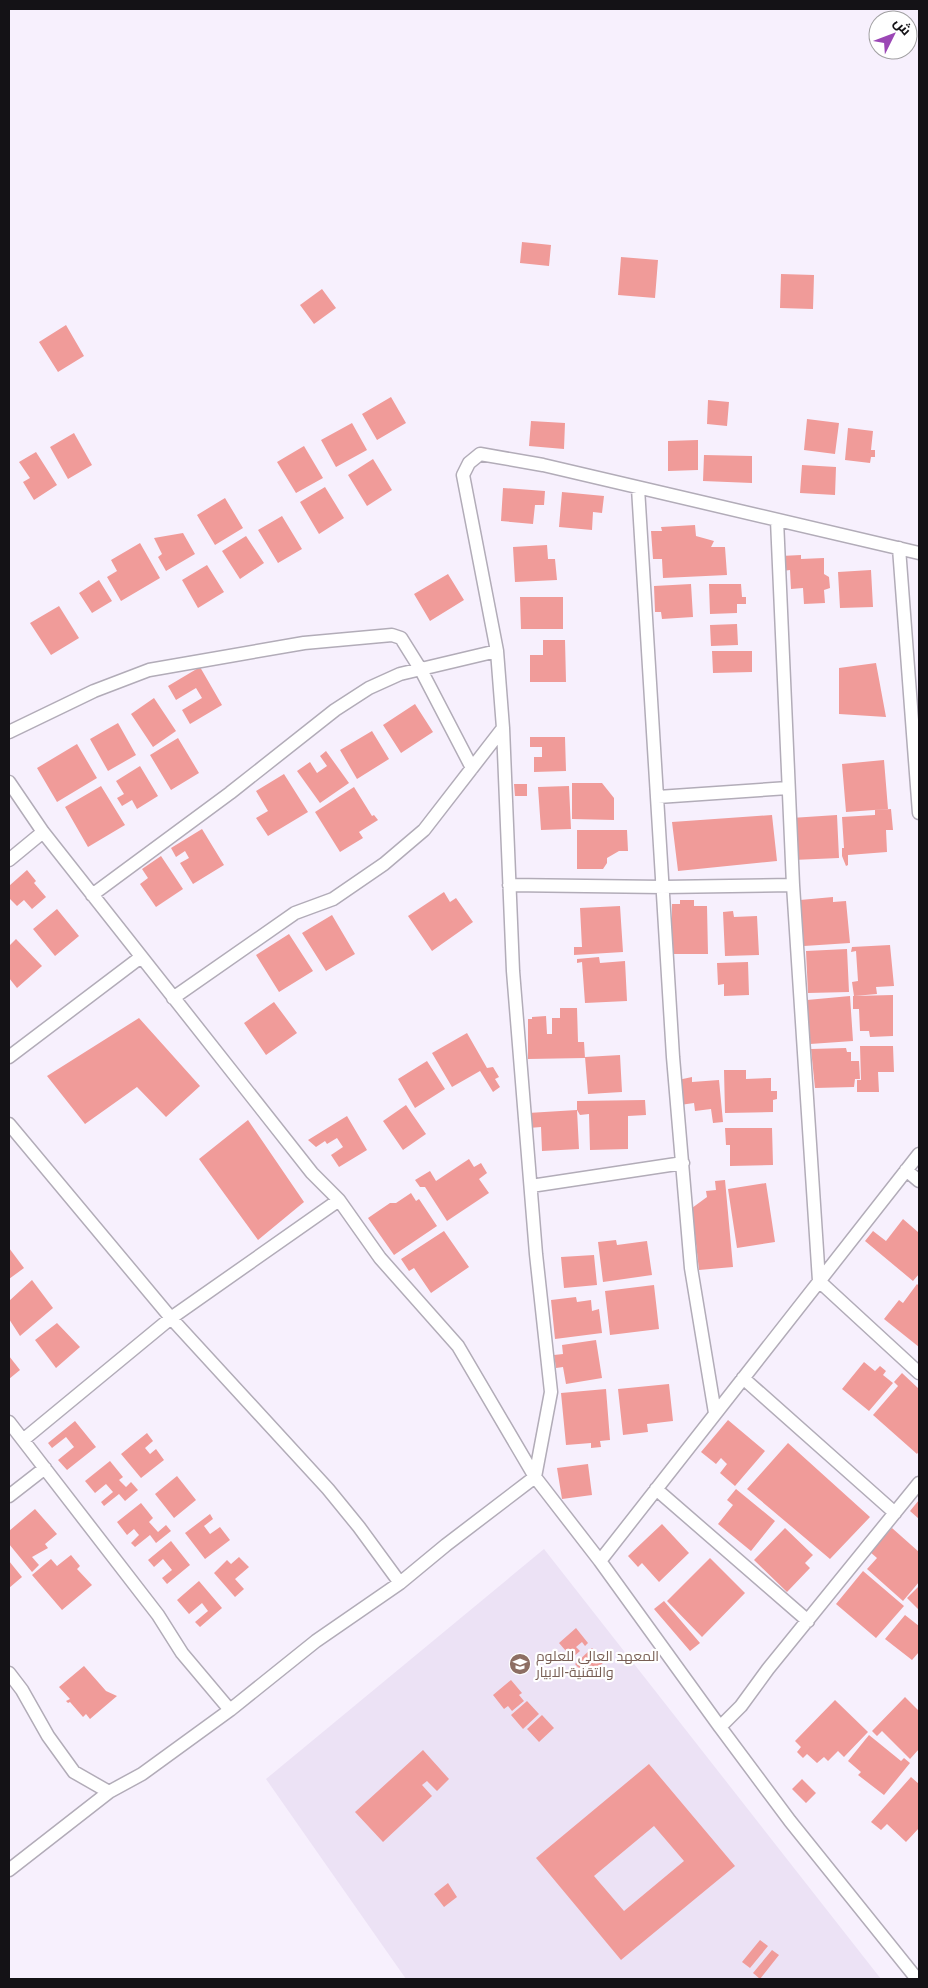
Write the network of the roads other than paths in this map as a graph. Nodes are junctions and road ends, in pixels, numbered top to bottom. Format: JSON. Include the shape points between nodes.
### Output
{"nodes":[{"id":1,"x":638,"y":488,"type":"junction"},
{"id":2,"x":777,"y":520,"type":"junction"},
{"id":3,"x":899,"y":548,"type":"junction"},
{"id":4,"x":919,"y":553,"type":"edge"},
{"id":5,"x":497,"y":651,"type":"junction"},
{"id":6,"x":421,"y":670,"type":"junction"},
{"id":7,"x":503,"y":728,"type":"junction"},
{"id":8,"x":9,"y":732,"type":"edge"},
{"id":9,"x":472,"y":768,"type":"junction"},
{"id":10,"x":9,"y":782,"type":"edge"},
{"id":11,"x":788,"y":788,"type":"junction"},
{"id":12,"x":658,"y":797,"type":"junction"},
{"id":13,"x":919,"y":813,"type":"edge"},
{"id":14,"x":43,"y":832,"type":"junction"},
{"id":15,"x":9,"y":860,"type":"edge"},
{"id":16,"x":509,"y":885,"type":"junction"},
{"id":17,"x":793,"y":885,"type":"junction"},
{"id":18,"x":663,"y":887,"type":"junction"},
{"id":19,"x":92,"y":895,"type":"junction"},
{"id":20,"x":141,"y":957,"type":"junction"},
{"id":21,"x":173,"y":998,"type":"junction"},
{"id":22,"x":9,"y":1057,"type":"edge"},
{"id":23,"x":9,"y":1124,"type":"edge"},
{"id":24,"x":919,"y":1154,"type":"edge"},
{"id":25,"x":682,"y":1163,"type":"junction"},
{"id":26,"x":906,"y":1170,"type":"junction"},
{"id":27,"x":919,"y":1181,"type":"edge"},
{"id":28,"x":531,"y":1186,"type":"junction"},
{"id":29,"x":339,"y":1200,"type":"junction"},
{"id":30,"x":819,"y":1281,"type":"junction"},
{"id":31,"x":171,"y":1318,"type":"junction"},
{"id":32,"x":919,"y":1373,"type":"edge"},
{"id":33,"x":743,"y":1378,"type":"junction"},
{"id":34,"x":714,"y":1414,"type":"junction"},
{"id":35,"x":9,"y":1422,"type":"edge"},
{"id":36,"x":23,"y":1440,"type":"junction"},
{"id":37,"x":45,"y":1468,"type":"junction"},
{"id":38,"x":535,"y":1478,"type":"junction"},
{"id":39,"x":919,"y":1482,"type":"edge"},
{"id":40,"x":656,"y":1489,"type":"junction"},
{"id":41,"x":9,"y":1496,"type":"edge"},
{"id":42,"x":895,"y":1513,"type":"junction"},
{"id":43,"x":600,"y":1561,"type":"junction"},
{"id":44,"x":400,"y":1583,"type":"junction"},
{"id":45,"x":808,"y":1621,"type":"junction"},
{"id":46,"x":9,"y":1673,"type":"edge"},
{"id":47,"x":230,"y":1710,"type":"junction"},
{"id":48,"x":720,"y":1727,"type":"junction"},
{"id":49,"x":110,"y":1792,"type":"junction"},
{"id":50,"x":9,"y":1870,"type":"edge"},
{"id":51,"x":917,"y":1979,"type":"edge"}],
"edges":[{"from":1,"to":2,"type":"street"},
{"from":1,"to":5,"type":"street","via":[[480,454],[470,463],[463,474]]},
{"from":1,"to":12,"type":"street"},
{"from":2,"to":3,"type":"street"},
{"from":2,"to":11,"type":"street"},
{"from":3,"to":4,"type":"street"},
{"from":3,"to":13,"type":"street"},
{"from":5,"to":6,"type":"street"},
{"from":5,"to":7,"type":"street"},
{"from":6,"to":8,"type":"street","via":[[401,638],[392,635],[304,643],[149,670],[94,690]]},
{"from":6,"to":9,"type":"street"},
{"from":6,"to":19,"type":"street","via":[[400,674],[369,688],[335,710]]},
{"from":7,"to":9,"type":"street"},
{"from":7,"to":16,"type":"street"},
{"from":9,"to":21,"type":"street","via":[[424,830],[384,864],[333,899],[295,913]]},
{"from":10,"to":14,"type":"street"},
{"from":11,"to":12,"type":"street"},
{"from":11,"to":17,"type":"street"},
{"from":12,"to":18,"type":"street"},
{"from":14,"to":15,"type":"street"},
{"from":14,"to":19,"type":"street"},
{"from":16,"to":18,"type":"street"},
{"from":16,"to":28,"type":"street","via":[[512,971]]},
{"from":17,"to":18,"type":"street"},
{"from":17,"to":30,"type":"street"},
{"from":18,"to":25,"type":"street"},
{"from":19,"to":20,"type":"street"},
{"from":20,"to":21,"type":"street"},
{"from":20,"to":22,"type":"street"},
{"from":21,"to":29,"type":"street","via":[[312,1173]]},
{"from":23,"to":31,"type":"street"},
{"from":24,"to":26,"type":"street"},
{"from":25,"to":28,"type":"street"},
{"from":25,"to":34,"type":"street","via":[[691,1268]]},
{"from":26,"to":27,"type":"street"},
{"from":26,"to":30,"type":"street"},
{"from":28,"to":38,"type":"street","via":[[551,1392]]},
{"from":29,"to":31,"type":"street"},
{"from":29,"to":38,"type":"street","via":[[380,1258],[458,1346]]},
{"from":30,"to":32,"type":"street"},
{"from":30,"to":33,"type":"street"},
{"from":31,"to":36,"type":"street"},
{"from":31,"to":44,"type":"street","via":[[328,1489]]},
{"from":33,"to":34,"type":"street"},
{"from":33,"to":42,"type":"street"},
{"from":34,"to":40,"type":"street"},
{"from":35,"to":36,"type":"street"},
{"from":36,"to":37,"type":"street"},
{"from":37,"to":41,"type":"street"},
{"from":37,"to":47,"type":"street","via":[[158,1615],[182,1653]]},
{"from":38,"to":43,"type":"street"},
{"from":38,"to":44,"type":"street"},
{"from":39,"to":42,"type":"street"},
{"from":40,"to":43,"type":"street"},
{"from":40,"to":45,"type":"street"},
{"from":42,"to":45,"type":"street"},
{"from":43,"to":48,"type":"street"},
{"from":44,"to":47,"type":"street","via":[[316,1641]]},
{"from":45,"to":48,"type":"street","via":[[741,1706]]},
{"from":46,"to":49,"type":"street","via":[[74,1772]]},
{"from":47,"to":49,"type":"street","via":[[142,1774]]},
{"from":48,"to":51,"type":"street"},
{"from":49,"to":50,"type":"street"}]}
